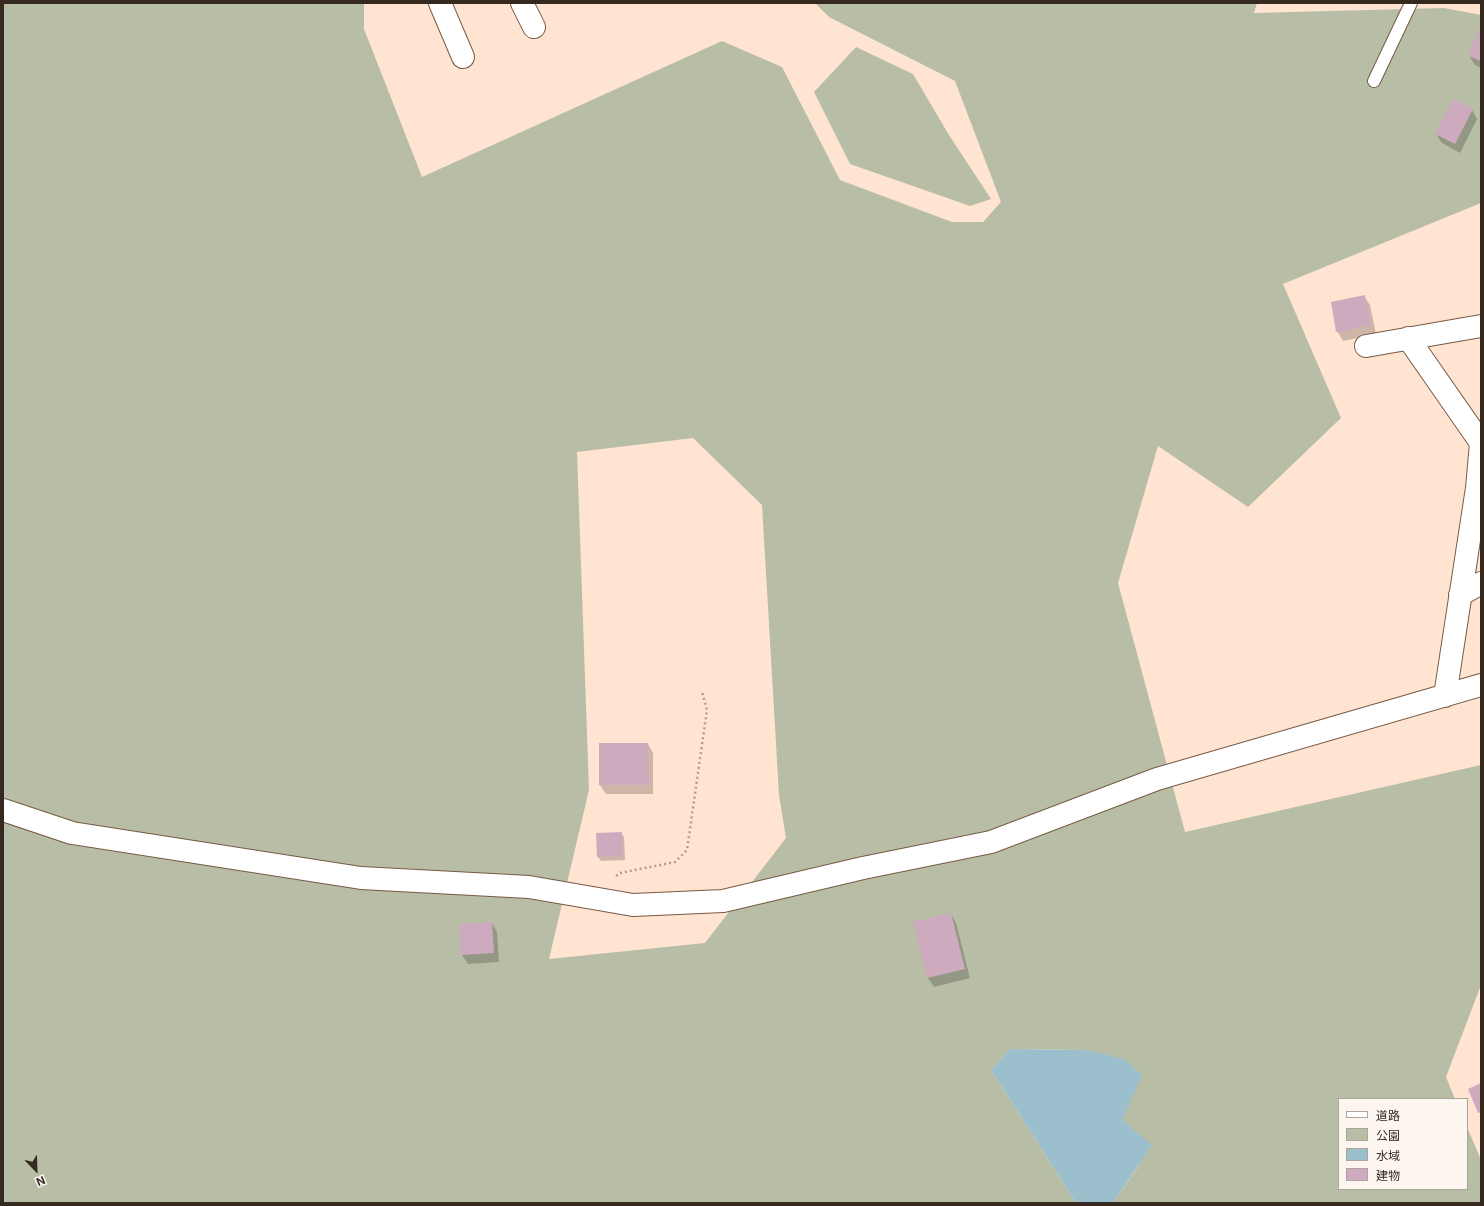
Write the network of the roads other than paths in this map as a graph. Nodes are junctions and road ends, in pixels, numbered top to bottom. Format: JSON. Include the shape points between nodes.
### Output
{"nodes":[{"id":1,"x":440,"y":3,"type":"edge"},
{"id":2,"x":522,"y":3,"type":"edge"},
{"id":3,"x":1411,"y":3,"type":"edge"},
{"id":4,"x":534,"y":27,"type":"dead end"},
{"id":5,"x":463,"y":57,"type":"dead end"},
{"id":6,"x":1374,"y":81,"type":"dead end"},
{"id":7,"x":1481,"y":326,"type":"edge"},
{"id":8,"x":1408,"y":338,"type":"junction"},
{"id":9,"x":1366,"y":346,"type":"dead end"},
{"id":10,"x":1481,"y":443,"type":"edge"},
{"id":11,"x":1481,"y":583,"type":"edge"},
{"id":12,"x":1460,"y":595,"type":"junction"},
{"id":13,"x":1481,"y":685,"type":"edge"},
{"id":14,"x":1445,"y":696,"type":"junction"},
{"id":15,"x":3,"y":810,"type":"edge"}],
"edges":[{"from":1,"to":5,"type":"street"},
{"from":2,"to":4,"type":"street"},
{"from":3,"to":6,"type":"lane"},
{"from":7,"to":8,"type":"street"},
{"from":8,"to":9,"type":"street"},
{"from":8,"to":10,"type":"street"},
{"from":10,"to":12,"type":"street","via":[[1477,488]]},
{"from":11,"to":12,"type":"street"},
{"from":12,"to":14,"type":"street"},
{"from":13,"to":14,"type":"street"},
{"from":14,"to":15,"type":"street","via":[[1157,779],[991,842],[863,868],[723,901],[633,905],[529,887],[362,878],[72,833]]}]}
